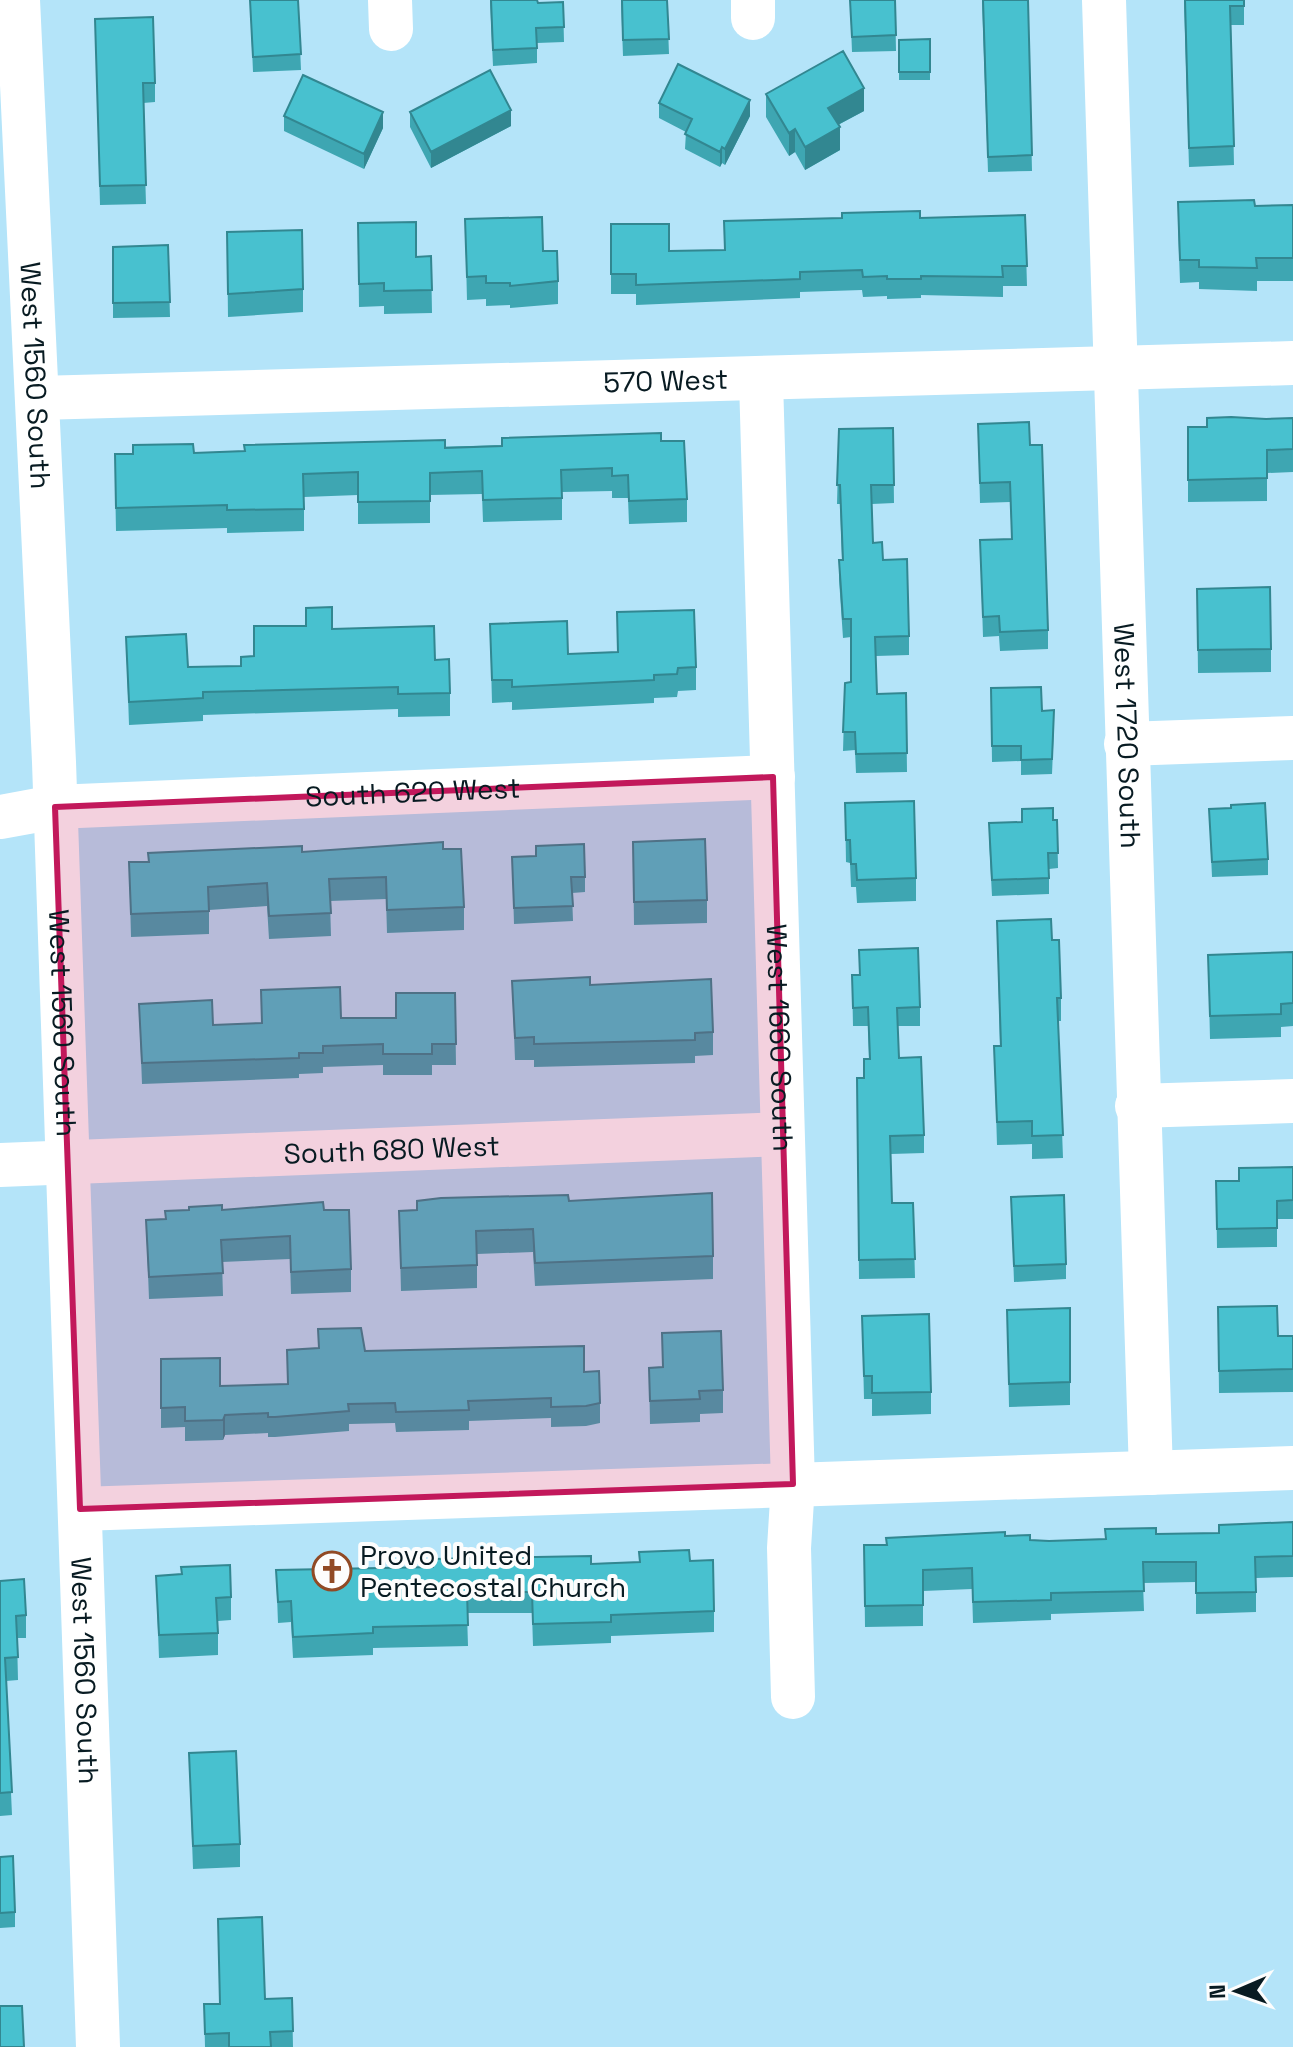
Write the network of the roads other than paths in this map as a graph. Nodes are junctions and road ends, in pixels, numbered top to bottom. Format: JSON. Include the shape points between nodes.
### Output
{"nodes":[{"id":1,"x":18,"y":0,"type":"edge"},
{"id":2,"x":1104,"y":0,"type":"edge"},
{"id":3,"x":1293,"y":363,"type":"edge"},
{"id":4,"x":1115,"y":366,"type":"junction"},
{"id":5,"x":761,"y":380,"type":"junction"},
{"id":6,"x":38,"y":398,"type":"junction"},
{"id":7,"x":1293,"y":738,"type":"edge"},
{"id":8,"x":1126,"y":744,"type":"junction"},
{"id":9,"x":773,"y":777,"type":"junction"},
{"id":10,"x":55,"y":807,"type":"junction"},
{"id":11,"x":0,"y":817,"type":"edge"},
{"id":12,"x":1293,"y":1101,"type":"edge"},
{"id":13,"x":1137,"y":1106,"type":"junction"},
{"id":14,"x":782,"y":1134,"type":"junction"},
{"id":15,"x":68,"y":1162,"type":"junction"},
{"id":16,"x":0,"y":1165,"type":"edge"},
{"id":17,"x":1293,"y":1468,"type":"edge"},
{"id":18,"x":1151,"y":1473,"type":"junction"},
{"id":19,"x":793,"y":1484,"type":"junction"},
{"id":20,"x":80,"y":1509,"type":"junction"},
{"id":21,"x":793,"y":1697,"type":"dead end"},
{"id":22,"x":98,"y":2047,"type":"edge"}],
"edges":[{"from":1,"to":6,"type":"street","name":"West 1560 South"},
{"from":2,"to":4,"type":"street","name":"West 1720 South"},
{"from":3,"to":4,"type":"street","name":"570 West"},
{"from":4,"to":5,"type":"street","name":"570 West"},
{"from":4,"to":8,"type":"street","name":"West 1720 South"},
{"from":5,"to":6,"type":"street","name":"570 West"},
{"from":5,"to":9,"type":"street","name":"West 1660 South"},
{"from":6,"to":10,"type":"street","name":"West 1560 South"},
{"from":7,"to":8,"type":"street"},
{"from":8,"to":13,"type":"street","name":"West 1720 South"},
{"from":9,"to":10,"type":"street","name":"South 620 West"},
{"from":9,"to":14,"type":"street","name":"West 1660 South"},
{"from":10,"to":11,"type":"street","name":"South 620 West"},
{"from":10,"to":15,"type":"street","name":"West 1560 South"},
{"from":12,"to":13,"type":"street"},
{"from":13,"to":18,"type":"street","name":"West 1720 South"},
{"from":14,"to":15,"type":"street","name":"South 680 West"},
{"from":14,"to":19,"type":"street","name":"West 1660 South"},
{"from":15,"to":16,"type":"street","name":"South 680 West"},
{"from":15,"to":20,"type":"street","name":"West 1560 South"},
{"from":17,"to":18,"type":"street"},
{"from":18,"to":19,"type":"street"},
{"from":19,"to":20,"type":"street"},
{"from":19,"to":21,"type":"street","name":"West 1660 South"},
{"from":20,"to":22,"type":"street","name":"West 1560 South"}]}
